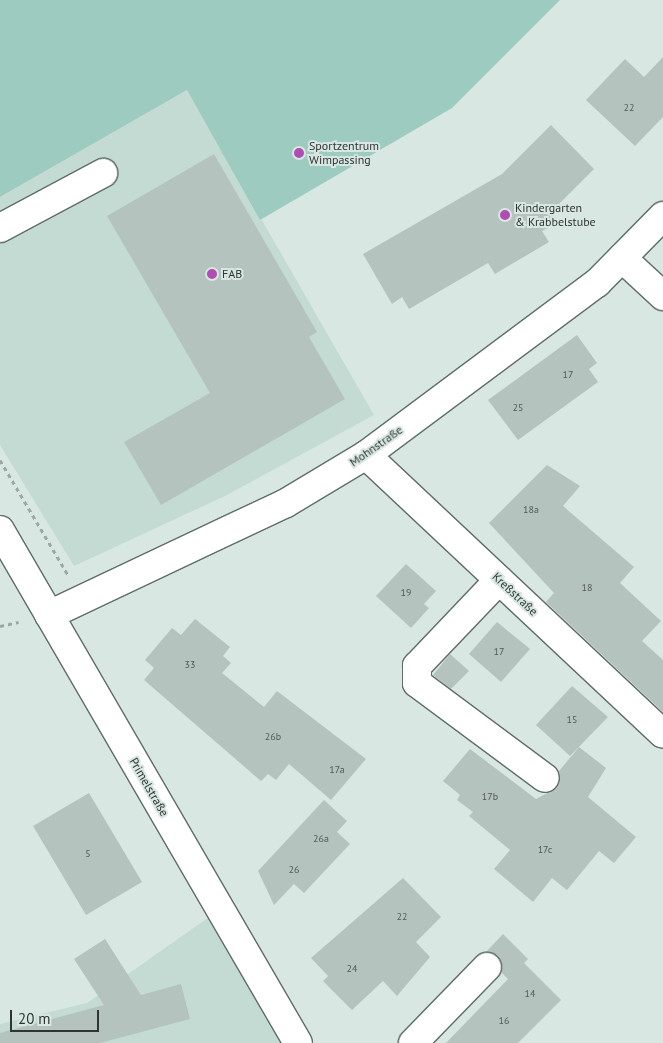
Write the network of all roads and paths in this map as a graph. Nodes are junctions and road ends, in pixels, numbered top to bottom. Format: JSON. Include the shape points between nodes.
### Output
{"nodes":[{"id":1,"x":103,"y":172,"type":"dead end"},
{"id":2,"x":663,"y":216,"type":"edge"},
{"id":3,"x":0,"y":228,"type":"edge"},
{"id":4,"x":622,"y":258,"type":"junction"},
{"id":5,"x":663,"y":296,"type":"edge"},
{"id":6,"x":366,"y":455,"type":"junction"},
{"id":7,"x":0,"y":530,"type":"edge"},
{"id":8,"x":499,"y":580,"type":"junction"},
{"id":9,"x":49,"y":615,"type":"junction"},
{"id":10,"x":663,"y":734,"type":"edge"},
{"id":11,"x":545,"y":778,"type":"dead end"},
{"id":12,"x":487,"y":967,"type":"dead end"},
{"id":13,"x":298,"y":1043,"type":"edge"},
{"id":14,"x":413,"y":1043,"type":"edge"}],
"edges":[{"from":1,"to":3,"type":"street"},
{"from":2,"to":4,"type":"street","name":"Mohnstraße"},
{"from":4,"to":5,"type":"street"},
{"from":4,"to":6,"type":"street","name":"Mohnstraße","via":[[597,284]]},
{"from":6,"to":8,"type":"street","name":"Kreßstraße"},
{"from":6,"to":9,"type":"street","name":"Mohnstraße","via":[[286,503]]},
{"from":7,"to":9,"type":"street","name":"Primelstraße"},
{"from":8,"to":10,"type":"street","name":"Kreßstraße"},
{"from":8,"to":11,"type":"street","via":[[417,666],[417,683]]},
{"from":9,"to":13,"type":"street","name":"Primelstraße"},
{"from":12,"to":14,"type":"street"}]}
